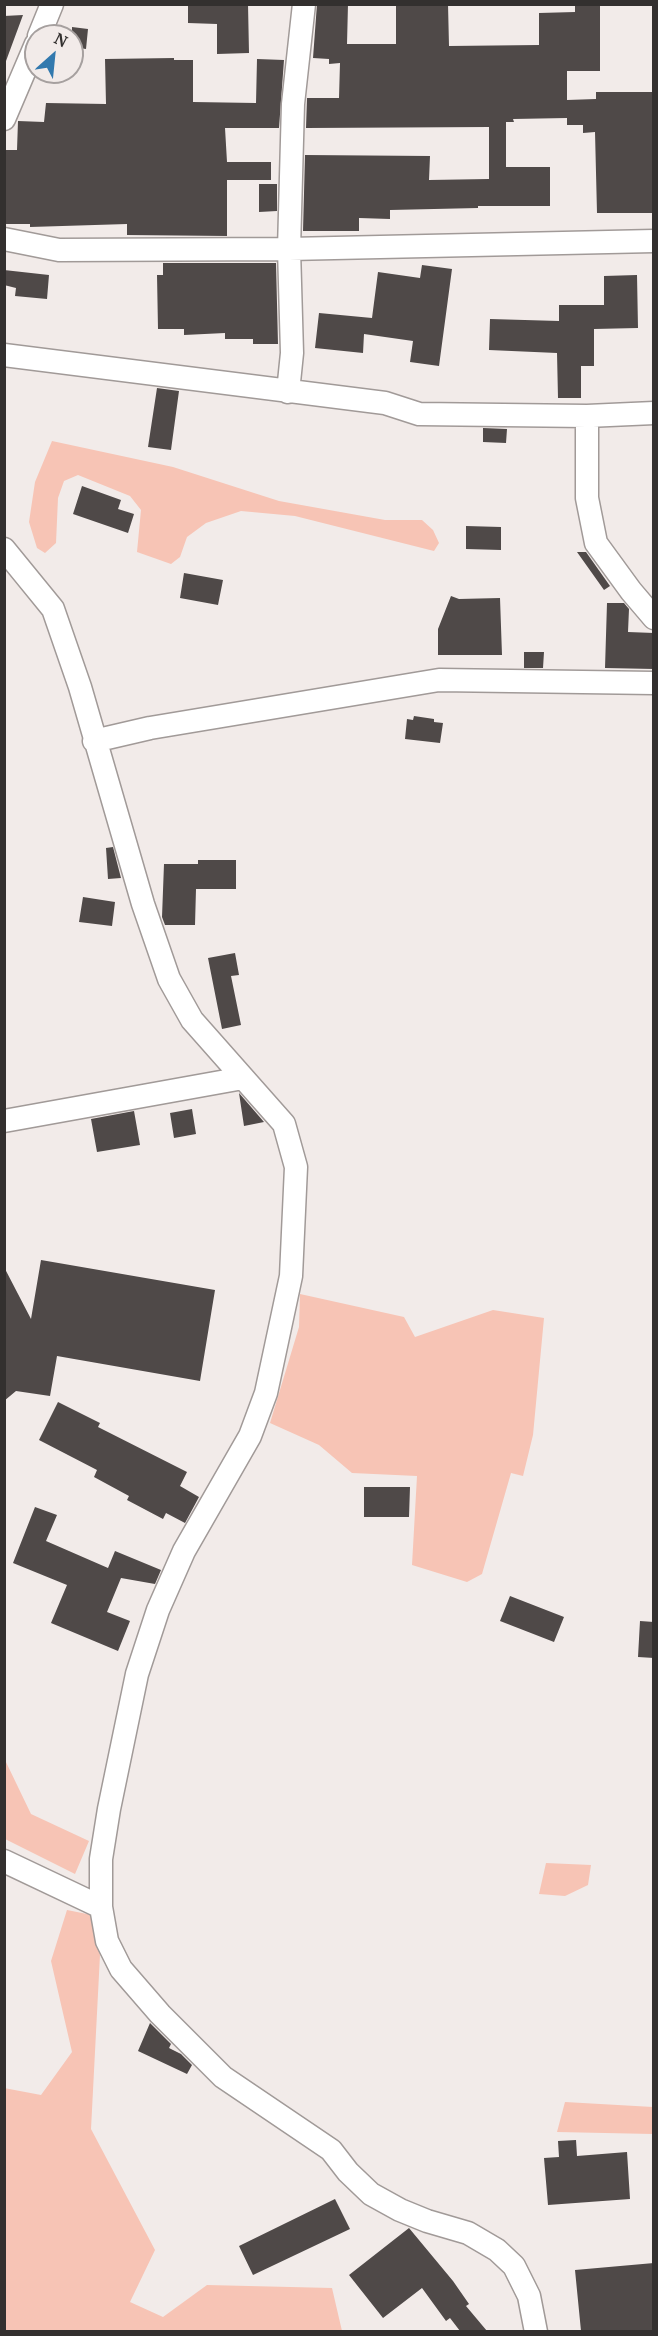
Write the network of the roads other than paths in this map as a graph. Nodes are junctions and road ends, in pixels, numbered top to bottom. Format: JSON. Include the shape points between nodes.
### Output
{"nodes":[{"id":1,"x":52,"y":4,"type":"edge"},
{"id":2,"x":304,"y":4,"type":"edge"},
{"id":3,"x":44,"y":24,"type":"edge"},
{"id":4,"x":24,"y":72,"type":"edge"},
{"id":5,"x":4,"y":119,"type":"edge"},
{"id":6,"x":4,"y":239,"type":"edge"},
{"id":7,"x":654,"y":241,"type":"edge"},
{"id":8,"x":290,"y":249,"type":"junction"},
{"id":9,"x":4,"y":355,"type":"edge"},
{"id":10,"x":288,"y":392,"type":"junction"},
{"id":11,"x":654,"y":413,"type":"edge"},
{"id":12,"x":587,"y":416,"type":"junction"},
{"id":13,"x":4,"y":549,"type":"edge"},
{"id":14,"x":654,"y":618,"type":"edge"},
{"id":15,"x":654,"y":683,"type":"edge"},
{"id":16,"x":94,"y":741,"type":"junction"},
{"id":17,"x":243,"y":1078,"type":"junction"},
{"id":18,"x":4,"y":1121,"type":"edge"},
{"id":19,"x":4,"y":1861,"type":"edge"},
{"id":20,"x":101,"y":1907,"type":"junction"},
{"id":21,"x":536,"y":2331,"type":"edge"}],
"edges":[{"from":1,"to":3,"type":"street"},
{"from":2,"to":8,"type":"street","via":[[293,104]]},
{"from":4,"to":5,"type":"street"},
{"from":6,"to":8,"type":"street","via":[[59,250]]},
{"from":7,"to":8,"type":"street"},
{"from":8,"to":10,"type":"street","via":[[292,353]]},
{"from":9,"to":10,"type":"street"},
{"from":10,"to":12,"type":"street","via":[[385,403],[419,414]]},
{"from":11,"to":12,"type":"street"},
{"from":12,"to":14,"type":"street","via":[[587,498],[596,543]]},
{"from":13,"to":16,"type":"street","via":[[53,609]]},
{"from":15,"to":16,"type":"street","via":[[440,680],[150,728]]},
{"from":16,"to":17,"type":"street","via":[[169,979],[192,1020]]},
{"from":17,"to":18,"type":"street"},
{"from":17,"to":20,"type":"street","via":[[284,1124],[296,1167],[291,1276],[266,1393],[254,1426],[184,1551],[158,1610],[137,1674],[101,1859]]},
{"from":19,"to":20,"type":"street"},
{"from":20,"to":21,"type":"street","via":[[107,1941],[122,1970],[223,2077],[331,2150],[371,2194],[400,2210],[468,2233],[497,2250],[513,2266],[529,2296]]}]}
